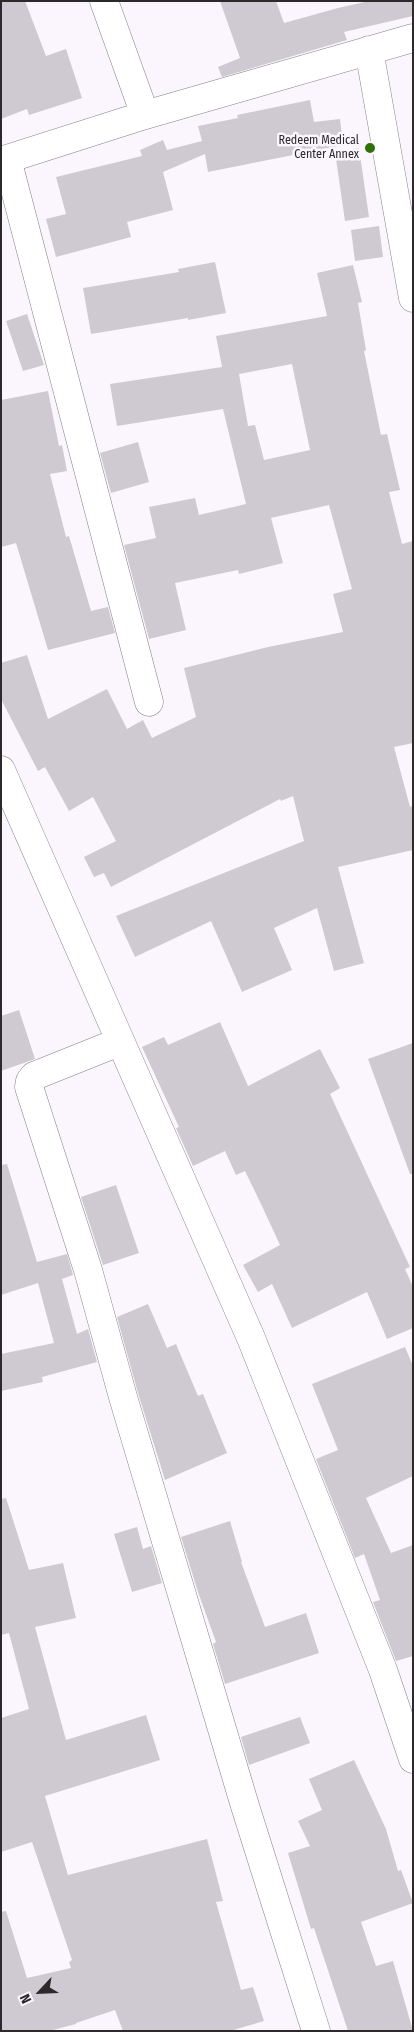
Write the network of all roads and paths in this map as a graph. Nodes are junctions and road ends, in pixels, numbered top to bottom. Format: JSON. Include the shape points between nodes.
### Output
{"nodes":[{"id":1,"x":104,"y":1,"type":"edge"},
{"id":2,"x":413,"y":38,"type":"edge"},
{"id":3,"x":369,"y":50,"type":"junction"},
{"id":4,"x":145,"y":115,"type":"junction"},
{"id":5,"x":4,"y":160,"type":"edge"},
{"id":6,"x":413,"y":298,"type":"edge"},
{"id":7,"x":149,"y":702,"type":"dead end"},
{"id":8,"x":1,"y":770,"type":"edge"},
{"id":9,"x":119,"y":1042,"type":"junction"},
{"id":10,"x":413,"y":1759,"type":"edge"},
{"id":11,"x":316,"y":2031,"type":"edge"}],
"edges":[{"from":1,"to":4,"type":"street"},
{"from":2,"to":3,"type":"street"},
{"from":3,"to":4,"type":"street"},
{"from":3,"to":6,"type":"street"},
{"from":4,"to":5,"type":"street"},
{"from":5,"to":7,"type":"street"},
{"from":8,"to":9,"type":"street"},
{"from":9,"to":10,"type":"street","via":[[250,1338],[383,1670]]},
{"from":9,"to":11,"type":"street","via":[[34,1076],[29,1087],[88,1270],[245,1806]]}]}
